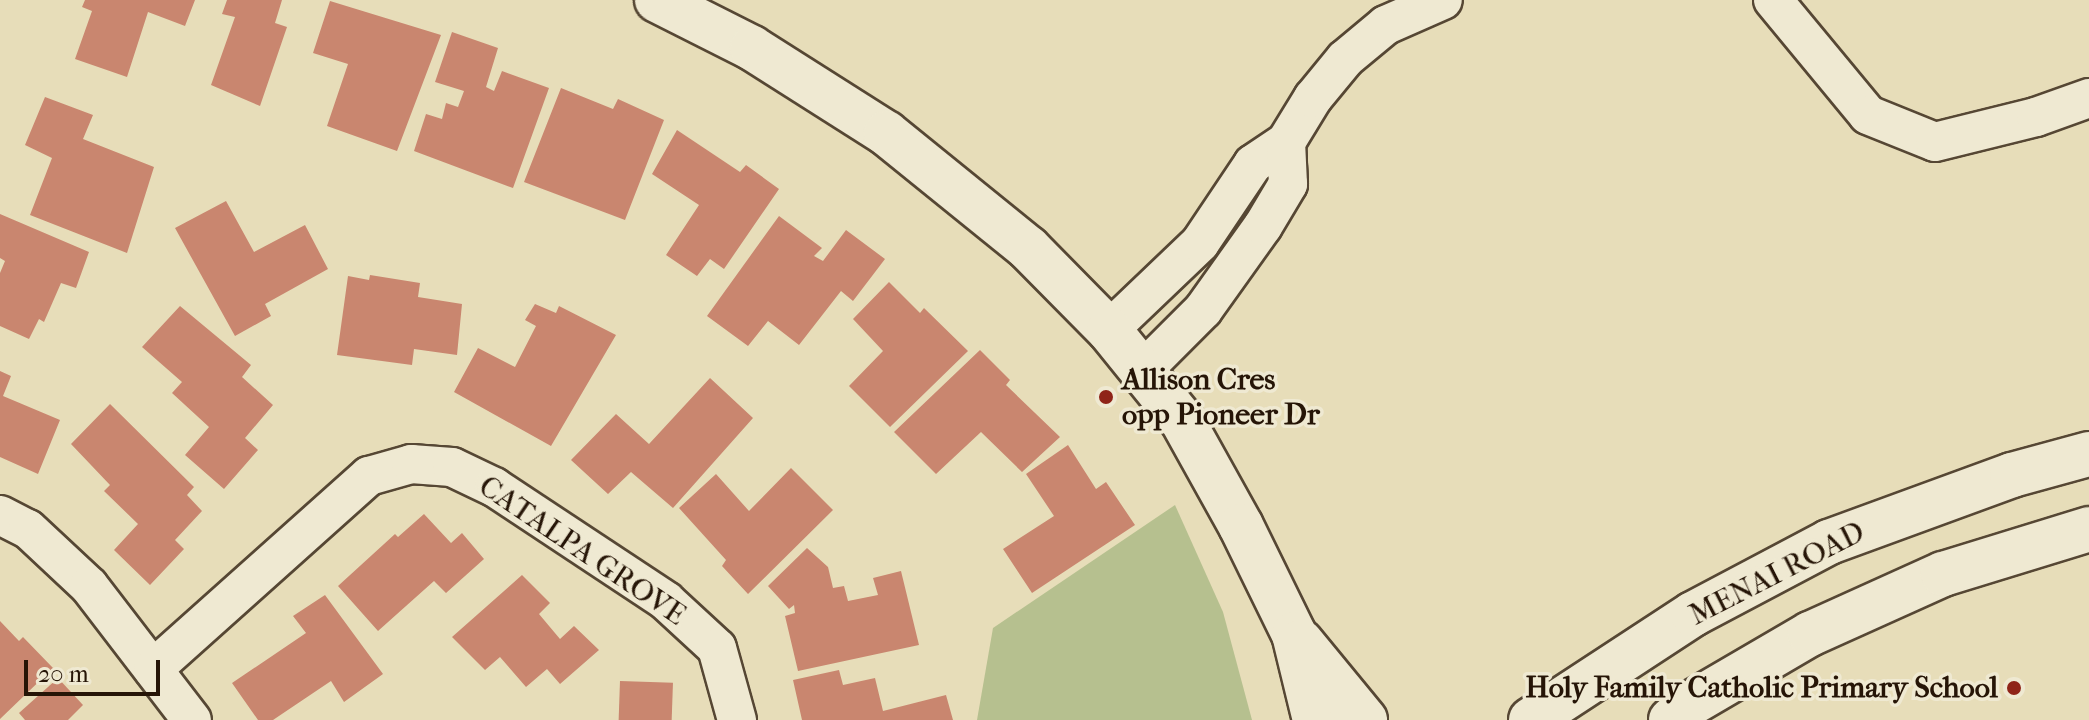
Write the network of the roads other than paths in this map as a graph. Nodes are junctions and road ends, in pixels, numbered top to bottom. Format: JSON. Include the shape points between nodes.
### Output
{"nodes":[{"id":1,"x":1443,"y":0,"type":"edge"},
{"id":2,"x":1773,"y":0,"type":"edge"},
{"id":3,"x":673,"y":3,"type":"edge"},
{"id":4,"x":2089,"y":98,"type":"edge"},
{"id":5,"x":1286,"y":142,"type":"junction"},
{"id":6,"x":1109,"y":330,"type":"junction"},
{"id":7,"x":1143,"y":370,"type":"junction"},
{"id":8,"x":2089,"y":454,"type":"edge"},
{"id":9,"x":0,"y":515,"type":"edge"},
{"id":10,"x":2089,"y":529,"type":"edge"},
{"id":11,"x":1294,"y":634,"type":"junction"},
{"id":12,"x":153,"y":669,"type":"junction"},
{"id":13,"x":192,"y":720,"type":"edge"},
{"id":14,"x":737,"y":720,"type":"edge"},
{"id":15,"x":1315,"y":720,"type":"edge"},
{"id":16,"x":1365,"y":720,"type":"edge"},
{"id":17,"x":1531,"y":720,"type":"edge"},
{"id":18,"x":1671,"y":720,"type":"edge"}],
"edges":[{"from":1,"to":5,"type":"street","via":[[1386,25],[1345,59]]},
{"from":2,"to":4,"type":"street","via":[[1868,115],[1935,142]]},
{"from":3,"to":6,"type":"street","via":[[886,133],[1028,248]]},
{"from":5,"to":6,"type":"street","via":[[1253,164],[1200,243]]},
{"from":5,"to":7,"type":"street","via":[[1288,184],[1263,226],[1203,310]]},
{"from":6,"to":7,"type":"street"},
{"from":7,"to":11,"type":"street","via":[[1182,420],[1214,475]]},
{"from":8,"to":17,"type":"street","name":"MENAI ROAD","via":[[2012,475],[1829,542],[1693,614]]},
{"from":9,"to":12,"type":"street","via":[[28,529],[89,586]]},
{"from":10,"to":18,"type":"street","via":[[1943,574],[1810,634]]},
{"from":11,"to":15,"type":"street"},
{"from":11,"to":16,"type":"street"},
{"from":12,"to":13,"type":"street"},
{"from":12,"to":14,"type":"street","name":"CATALPA GROVE","via":[[369,476],[411,464],[452,467],[494,487],[666,601],[717,648]]}]}
